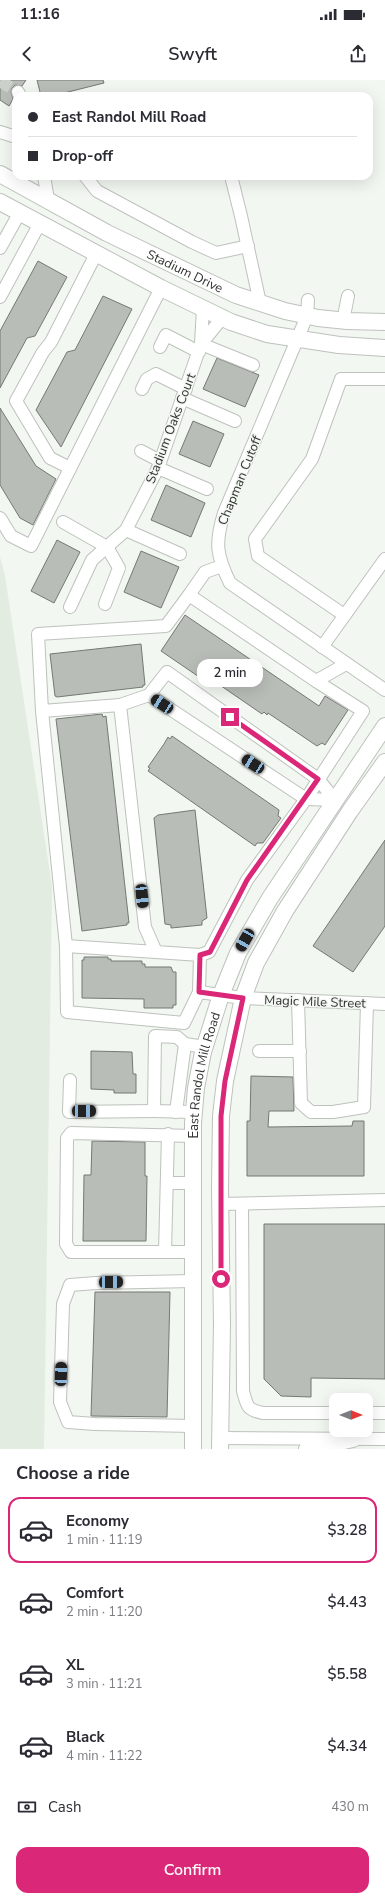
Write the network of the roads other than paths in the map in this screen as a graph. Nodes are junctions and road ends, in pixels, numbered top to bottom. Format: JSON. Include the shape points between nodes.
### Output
{"nodes":[{"id":1,"x":0,"y":132,"type":"edge"},
{"id":2,"x":12,"y":136,"type":"edge"},
{"id":3,"x":0,"y":174,"type":"edge"},
{"id":4,"x":45,"y":180,"type":"edge"},
{"id":5,"x":88,"y":180,"type":"edge"},
{"id":6,"x":232,"y":180,"type":"edge"},
{"id":7,"x":48,"y":200,"type":"junction"},
{"id":8,"x":0,"y":202,"type":"edge"},
{"id":9,"x":20,"y":212,"type":"junction"},
{"id":10,"x":40,"y":223,"type":"junction"},
{"id":11,"x":107,"y":233,"type":"junction"},
{"id":12,"x":248,"y":246,"type":"junction"},
{"id":13,"x":0,"y":248,"type":"edge"},
{"id":14,"x":97,"y":252,"type":"junction"},
{"id":15,"x":161,"y":288,"type":"junction"},
{"id":16,"x":348,"y":296,"type":"dead end"},
{"id":17,"x":0,"y":297,"type":"edge"},
{"id":18,"x":260,"y":303,"type":"junction"},
{"id":19,"x":203,"y":308,"type":"junction"},
{"id":20,"x":308,"y":308,"type":"junction"},
{"id":21,"x":222,"y":318,"type":"junction"},
{"id":22,"x":343,"y":321,"type":"junction"},
{"id":23,"x":385,"y":322,"type":"edge"},
{"id":24,"x":297,"y":339,"type":"junction"},
{"id":25,"x":160,"y":347,"type":"dead end"},
{"id":26,"x":200,"y":348,"type":"junction"},
{"id":27,"x":385,"y":348,"type":"edge"},
{"id":28,"x":253,"y":365,"type":"dead end"},
{"id":29,"x":385,"y":379,"type":"edge"},
{"id":30,"x":142,"y":389,"type":"dead end"},
{"id":31,"x":184,"y":394,"type":"junction"},
{"id":32,"x":235,"y":421,"type":"dead end"},
{"id":33,"x":141,"y":451,"type":"dead end"},
{"id":34,"x":159,"y":465,"type":"junction"},
{"id":35,"x":70,"y":468,"type":"junction"},
{"id":36,"x":207,"y":489,"type":"dead end"},
{"id":37,"x":0,"y":518,"type":"edge"},
{"id":38,"x":63,"y":522,"type":"dead end"},
{"id":39,"x":126,"y":530,"type":"junction"},
{"id":40,"x":107,"y":547,"type":"junction"},
{"id":41,"x":180,"y":554,"type":"dead end"},
{"id":42,"x":385,"y":559,"type":"edge"},
{"id":43,"x":222,"y":566,"type":"junction"},
{"id":44,"x":189,"y":595,"type":"junction"},
{"id":45,"x":105,"y":604,"type":"dead end"},
{"id":46,"x":70,"y":607,"type":"dead end"},
{"id":47,"x":344,"y":615,"type":"junction"},
{"id":48,"x":322,"y":647,"type":"junction"},
{"id":49,"x":346,"y":664,"type":"junction"},
{"id":50,"x":316,"y":681,"type":"junction"},
{"id":51,"x":385,"y":690,"type":"edge"},
{"id":52,"x":149,"y":695,"type":"junction"},
{"id":53,"x":120,"y":706,"type":"junction"},
{"id":54,"x":42,"y":711,"type":"junction"},
{"id":55,"x":385,"y":726,"type":"edge"},
{"id":56,"x":385,"y":762,"type":"edge"},
{"id":57,"x":318,"y":779,"type":"junction"},
{"id":58,"x":306,"y":798,"type":"junction"},
{"id":59,"x":334,"y":800,"type":"junction"},
{"id":60,"x":350,"y":812,"type":"junction"},
{"id":61,"x":66,"y":946,"type":"junction"},
{"id":62,"x":156,"y":952,"type":"junction"},
{"id":63,"x":200,"y":955,"type":"junction"},
{"id":64,"x":199,"y":992,"type":"junction"},
{"id":65,"x":221,"y":995,"type":"junction"},
{"id":66,"x":243,"y":998,"type":"junction"},
{"id":67,"x":298,"y":1000,"type":"junction"},
{"id":68,"x":367,"y":1003,"type":"junction"},
{"id":69,"x":385,"y":1004,"type":"edge"},
{"id":70,"x":185,"y":1044,"type":"junction"},
{"id":71,"x":205,"y":1047,"type":"junction"},
{"id":72,"x":259,"y":1051,"type":"dead end"},
{"id":73,"x":300,"y":1051,"type":"junction"},
{"id":74,"x":70,"y":1080,"type":"dead end"},
{"id":75,"x":154,"y":1111,"type":"junction"},
{"id":76,"x":176,"y":1112,"type":"junction"},
{"id":77,"x":194,"y":1112,"type":"junction"},
{"id":78,"x":168,"y":1134,"type":"junction"},
{"id":79,"x":193,"y":1136,"type":"junction"},
{"id":80,"x":167,"y":1183,"type":"junction"},
{"id":81,"x":193,"y":1183,"type":"junction"},
{"id":82,"x":385,"y":1200,"type":"edge"},
{"id":83,"x":220,"y":1204,"type":"junction"},
{"id":84,"x":242,"y":1204,"type":"junction"},
{"id":85,"x":165,"y":1252,"type":"junction"},
{"id":86,"x":193,"y":1252,"type":"junction"},
{"id":87,"x":193,"y":1281,"type":"junction"},
{"id":88,"x":221,"y":1359,"type":"junction"},
{"id":89,"x":243,"y":1360,"type":"junction"},
{"id":90,"x":329,"y":1413,"type":"edge"},
{"id":91,"x":373,"y":1413,"type":"edge"},
{"id":92,"x":385,"y":1413,"type":"edge"},
{"id":93,"x":193,"y":1426,"type":"junction"},
{"id":94,"x":353,"y":1439,"type":"junction"},
{"id":95,"x":385,"y":1439,"type":"edge"},
{"id":96,"x":220,"y":1444,"type":"edge"},
{"id":97,"x":193,"y":1449,"type":"edge"},
{"id":98,"x":307,"y":1449,"type":"edge"}],
"edges":[{"from":1,"to":2,"type":"street"},
{"from":3,"to":7,"type":"main road","name":"Stadium Drive"},
{"from":4,"to":7,"type":"street"},
{"from":5,"to":12,"type":"street","via":[[97,191],[216,253]]},
{"from":6,"to":12,"type":"street"},
{"from":7,"to":11,"type":"main road","name":"Stadium Drive"},
{"from":8,"to":9,"type":"main road","name":"Stadium Drive"},
{"from":9,"to":10,"type":"main road","name":"Stadium Drive"},
{"from":9,"to":13,"type":"street"},
{"from":10,"to":14,"type":"main road","name":"Stadium Drive"},
{"from":10,"to":17,"type":"street"},
{"from":11,"to":14,"type":"main road"},
{"from":11,"to":18,"type":"main road","name":"Stadium Drive","via":[[236,295]]},
{"from":12,"to":18,"type":"street"},
{"from":14,"to":15,"type":"main road","name":"Stadium Drive"},
{"from":14,"to":35,"type":"street","via":[[51,342],[16,401],[50,458]]},
{"from":15,"to":19,"type":"main road","name":"Stadium Drive"},
{"from":15,"to":35,"type":"street"},
{"from":16,"to":22,"type":"street"},
{"from":18,"to":20,"type":"main road","name":"Stadium Drive"},
{"from":19,"to":21,"type":"main road","name":"Stadium Drive"},
{"from":19,"to":26,"type":"street","name":"Stadium Oaks Court"},
{"from":20,"to":22,"type":"main road","name":"Stadium Drive"},
{"from":20,"to":24,"type":"street","name":"Chapman Cutoff"},
{"from":21,"to":24,"type":"main road","name":"Stadium Drive","via":[[267,334]]},
{"from":21,"to":26,"type":"street","name":"Stadium Oaks Court"},
{"from":22,"to":23,"type":"main road","name":"Stadium Drive"},
{"from":24,"to":27,"type":"main road","name":"Stadium Drive"},
{"from":24,"to":43,"type":"street","name":"Chapman Cutoff","via":[[224,513],[218,533]]},
{"from":25,"to":26,"type":"street","via":[[166,335]]},
{"from":26,"to":28,"type":"street"},
{"from":26,"to":31,"type":"street","name":"Stadium Oaks Court"},
{"from":29,"to":47,"type":"street","via":[[341,379],[312,459],[255,539],[258,556]]},
{"from":30,"to":31,"type":"street","via":[[147,379],[156,374]]},
{"from":31,"to":32,"type":"street"},
{"from":31,"to":34,"type":"street","name":"Stadium Oaks Court"},
{"from":33,"to":34,"type":"street"},
{"from":34,"to":36,"type":"street"},
{"from":34,"to":39,"type":"street","name":"Stadium Oaks Court"},
{"from":35,"to":37,"type":"street","via":[[31,546],[11,536]]},
{"from":38,"to":40,"type":"street"},
{"from":39,"to":40,"type":"street","name":"Stadium Oaks Court"},
{"from":39,"to":41,"type":"street"},
{"from":40,"to":45,"type":"street","via":[[119,568]]},
{"from":40,"to":46,"type":"street","name":"Stadium Oaks Court","via":[[92,560]]},
{"from":42,"to":47,"type":"street"},
{"from":43,"to":44,"type":"street","via":[[205,572]]},
{"from":43,"to":48,"type":"street","name":"Chapman Cutoff","via":[[230,583]]},
{"from":44,"to":50,"type":"street"},
{"from":44,"to":54,"type":"street","via":[[166,626],[38,634]]},
{"from":47,"to":48,"type":"street"},
{"from":48,"to":49,"type":"street","name":"Chapman Cutoff"},
{"from":49,"to":50,"type":"street"},
{"from":49,"to":51,"type":"street","name":"Chapman Cutoff"},
{"from":50,"to":57,"type":"street","via":[[363,710]]},
{"from":52,"to":53,"type":"street"},
{"from":52,"to":57,"type":"street","via":[[167,672]]},
{"from":52,"to":58,"type":"street"},
{"from":53,"to":54,"type":"street"},
{"from":53,"to":62,"type":"street","via":[[145,927]]},
{"from":54,"to":61,"type":"street"},
{"from":55,"to":59,"type":"main road","name":"East Randol Mill Road"},
{"from":56,"to":60,"type":"main road","name":"East Randol Mill Road"},
{"from":57,"to":58,"type":"street"},
{"from":57,"to":59,"type":"street"},
{"from":58,"to":59,"type":"street"},
{"from":58,"to":63,"type":"street","via":[[247,880],[210,952]]},
{"from":59,"to":60,"type":"street"},
{"from":59,"to":65,"type":"main road","name":"East Randol Mill Road","via":[[268,901],[238,953]]},
{"from":60,"to":66,"type":"main road","name":"East Randol Mill Road","via":[[285,911],[256,963]]},
{"from":61,"to":62,"type":"street"},
{"from":61,"to":64,"type":"street","via":[[67,1012],[184,1023]]},
{"from":62,"to":63,"type":"street"},
{"from":63,"to":64,"type":"street"},
{"from":64,"to":65,"type":"street","name":"Magic Mile Street"},
{"from":65,"to":66,"type":"street","name":"Magic Mile Street"},
{"from":65,"to":71,"type":"main road","name":"East Randol Mill Road"},
{"from":66,"to":67,"type":"street","name":"Magic Mile Street"},
{"from":66,"to":83,"type":"main road","name":"East Randol Mill Road","via":[[225,1081],[221,1116]]},
{"from":67,"to":68,"type":"street","name":"Magic Mile Street"},
{"from":67,"to":73,"type":"street"},
{"from":68,"to":69,"type":"street","name":"Magic Mile Street"},
{"from":68,"to":73,"type":"street","via":[[364,1107],[333,1112],[311,1112],[302,1103]]},
{"from":70,"to":71,"type":"street"},
{"from":70,"to":75,"type":"street","via":[[177,1037],[155,1036]]},
{"from":70,"to":76,"type":"street"},
{"from":71,"to":77,"type":"main road","name":"East Randol Mill Road","via":[[196,1088]]},
{"from":72,"to":73,"type":"street"},
{"from":74,"to":75,"type":"street","via":[[69,1112]]},
{"from":75,"to":76,"type":"street"},
{"from":76,"to":77,"type":"street"},
{"from":77,"to":79,"type":"main road","name":"East Randol Mill Road"},
{"from":78,"to":79,"type":"street"},
{"from":78,"to":80,"type":"street"},
{"from":78,"to":85,"type":"street","via":[[71,1133],[67,1138],[66,1244],[71,1252]]},
{"from":79,"to":81,"type":"main road","name":"East Randol Mill Road"},
{"from":80,"to":81,"type":"street"},
{"from":80,"to":85,"type":"street"},
{"from":81,"to":86,"type":"main road","name":"East Randol Mill Road"},
{"from":82,"to":84,"type":"street"},
{"from":83,"to":84,"type":"street"},
{"from":83,"to":88,"type":"main road","name":"East Randol Mill Road"},
{"from":84,"to":89,"type":"street"},
{"from":85,"to":86,"type":"street"},
{"from":86,"to":87,"type":"main road","name":"East Randol Mill Road"},
{"from":87,"to":93,"type":"main road","name":"East Randol Mill Road"},
{"from":87,"to":93,"type":"street","via":[[70,1285],[63,1304],[60,1402],[68,1422]]},
{"from":88,"to":89,"type":"street"},
{"from":88,"to":96,"type":"main road","name":"East Randol Mill Road"},
{"from":89,"to":90,"type":"street","via":[[243,1391],[246,1405],[252,1411]]},
{"from":91,"to":92,"type":"street"},
{"from":93,"to":97,"type":"main road","name":"East Randol Mill Road"},
{"from":94,"to":95,"type":"street"},
{"from":94,"to":96,"type":"street"},
{"from":94,"to":98,"type":"main road"}]}
